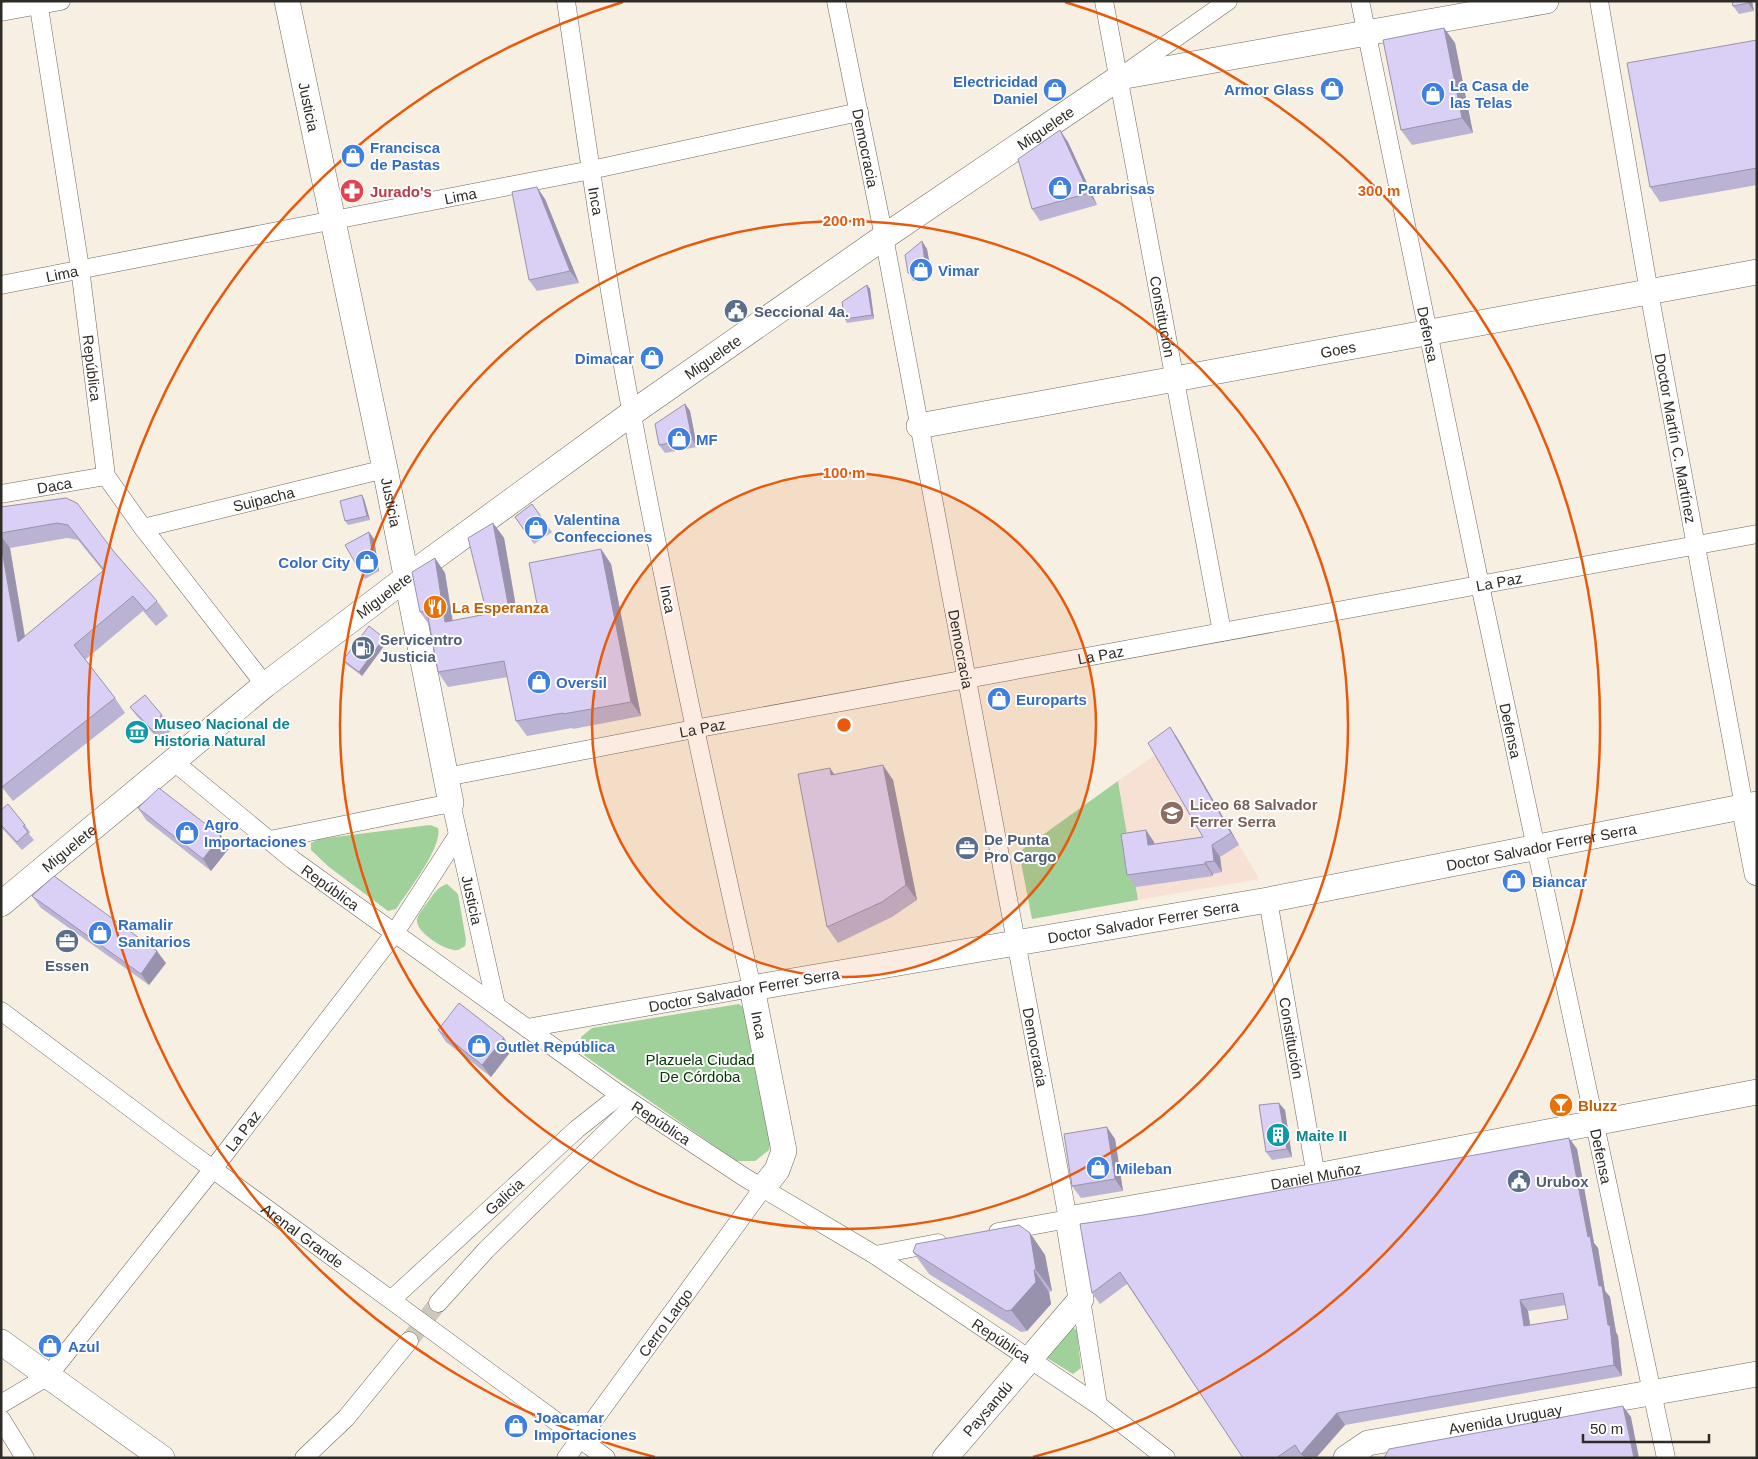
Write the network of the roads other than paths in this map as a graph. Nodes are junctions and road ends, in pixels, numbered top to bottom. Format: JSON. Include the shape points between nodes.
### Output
{"nodes":[{"id":1,"x":61,"y":1,"type":"edge"},
{"id":2,"x":287,"y":1,"type":"edge"},
{"id":3,"x":566,"y":1,"type":"edge"},
{"id":4,"x":836,"y":1,"type":"edge"},
{"id":5,"x":1104,"y":1,"type":"edge"},
{"id":6,"x":1228,"y":1,"type":"edge"},
{"id":7,"x":1360,"y":1,"type":"edge"},
{"id":8,"x":1546,"y":1,"type":"edge"},
{"id":9,"x":1599,"y":1,"type":"edge"},
{"id":10,"x":38,"y":3,"type":"edge"},
{"id":11,"x":1,"y":12,"type":"edge"},
{"id":12,"x":1366,"y":33,"type":"junction"},
{"id":13,"x":1120,"y":77,"type":"junction"},
{"id":14,"x":859,"y":112,"type":"junction"},
{"id":15,"x":591,"y":170,"type":"junction"},
{"id":16,"x":331,"y":222,"type":"junction"},
{"id":17,"x":884,"y":237,"type":"junction"},
{"id":18,"x":80,"y":268,"type":"junction"},
{"id":19,"x":1757,"y":272,"type":"edge"},
{"id":20,"x":1,"y":285,"type":"edge"},
{"id":21,"x":1649,"y":292,"type":"junction"},
{"id":22,"x":1427,"y":333,"type":"junction"},
{"id":23,"x":1174,"y":380,"type":"junction"},
{"id":24,"x":632,"y":413,"type":"junction"},
{"id":25,"x":919,"y":426,"type":"junction"},
{"id":26,"x":385,"y":468,"type":"junction"},
{"id":27,"x":106,"y":476,"type":"junction"},
{"id":28,"x":1,"y":494,"type":"edge"},
{"id":29,"x":142,"y":528,"type":"junction"},
{"id":30,"x":1757,"y":534,"type":"edge"},
{"id":31,"x":1695,"y":545,"type":"junction"},
{"id":32,"x":406,"y":578,"type":"junction"},
{"id":33,"x":1480,"y":585,"type":"junction"},
{"id":34,"x":1222,"y":632,"type":"junction"},
{"id":35,"x":966,"y":679,"type":"junction"},
{"id":36,"x":265,"y":685,"type":"junction"},
{"id":37,"x":694,"y":729,"type":"junction"},
{"id":38,"x":173,"y":761,"type":"junction"},
{"id":39,"x":446,"y":777,"type":"junction"},
{"id":40,"x":451,"y":803,"type":"junction"},
{"id":41,"x":1750,"y":805,"type":"edge"},
{"id":42,"x":458,"y":835,"type":"junction"},
{"id":43,"x":270,"y":840,"type":"junction"},
{"id":44,"x":1537,"y":848,"type":"junction"},
{"id":45,"x":1757,"y":873,"type":"edge"},
{"id":46,"x":1268,"y":900,"type":"junction"},
{"id":47,"x":1,"y":904,"type":"edge"},
{"id":48,"x":394,"y":934,"type":"junction"},
{"id":49,"x":1015,"y":942,"type":"junction"},
{"id":50,"x":752,"y":988,"type":"junction"},
{"id":51,"x":496,"y":1005,"type":"junction"},
{"id":52,"x":1,"y":1011,"type":"edge"},
{"id":53,"x":527,"y":1028,"type":"junction"},
{"id":54,"x":1757,"y":1092,"type":"edge"},
{"id":55,"x":620,"y":1095,"type":"junction"},
{"id":56,"x":634,"y":1105,"type":"junction"},
{"id":57,"x":1596,"y":1122,"type":"junction"},
{"id":58,"x":213,"y":1169,"type":"junction"},
{"id":59,"x":1316,"y":1176,"type":"junction"},
{"id":60,"x":763,"y":1188,"type":"junction"},
{"id":61,"x":1068,"y":1219,"type":"junction"},
{"id":62,"x":981,"y":1235,"type":"edge"},
{"id":63,"x":952,"y":1241,"type":"edge"},
{"id":64,"x":875,"y":1256,"type":"junction"},
{"id":65,"x":392,"y":1299,"type":"junction"},
{"id":66,"x":1081,"y":1299,"type":"junction"},
{"id":67,"x":438,"y":1304,"type":"tunnel mouth"},
{"id":68,"x":1,"y":1342,"type":"edge"},
{"id":69,"x":409,"y":1342,"type":"tunnel mouth"},
{"id":70,"x":1028,"y":1360,"type":"junction"},
{"id":71,"x":1757,"y":1374,"type":"edge"},
{"id":72,"x":48,"y":1376,"type":"junction"},
{"id":73,"x":1653,"y":1393,"type":"junction"},
{"id":74,"x":1,"y":1404,"type":"edge"},
{"id":75,"x":1098,"y":1405,"type":"junction"},
{"id":76,"x":1,"y":1419,"type":"edge"},
{"id":77,"x":580,"y":1438,"type":"junction"},
{"id":78,"x":1370,"y":1451,"type":"edge"},
{"id":79,"x":25,"y":1458,"type":"edge"},
{"id":80,"x":162,"y":1458,"type":"edge"},
{"id":81,"x":304,"y":1458,"type":"edge"},
{"id":82,"x":566,"y":1458,"type":"edge"},
{"id":83,"x":606,"y":1458,"type":"edge"},
{"id":84,"x":945,"y":1458,"type":"edge"},
{"id":85,"x":1166,"y":1458,"type":"edge"},
{"id":86,"x":1346,"y":1458,"type":"edge"},
{"id":87,"x":1666,"y":1458,"type":"edge"}],
"edges":[{"from":1,"to":10,"type":"street"},
{"from":2,"to":16,"type":"street","name":"Justicia"},
{"from":3,"to":15,"type":"street","name":"Inca"},
{"from":4,"to":14,"type":"street","name":"Democracia"},
{"from":5,"to":13,"type":"street","name":"Constitución"},
{"from":6,"to":13,"type":"street"},
{"from":7,"to":12,"type":"street","name":"Defensa"},
{"from":8,"to":12,"type":"street","name":"Miguelete"},
{"from":9,"to":21,"type":"street","name":"Doctor Martín C. Martínez"},
{"from":10,"to":11,"type":"street"},
{"from":10,"to":18,"type":"street","name":"República"},
{"from":12,"to":13,"type":"street","name":"Miguelete"},
{"from":12,"to":22,"type":"street","name":"Defensa"},
{"from":13,"to":17,"type":"street","name":"Miguelete"},
{"from":13,"to":23,"type":"street","name":"Constitución"},
{"from":14,"to":15,"type":"street","name":"Lima"},
{"from":14,"to":17,"type":"street","name":"Democracia"},
{"from":15,"to":16,"type":"street","name":"Lima"},
{"from":15,"to":24,"type":"street","name":"Inca"},
{"from":16,"to":18,"type":"street","name":"Lima"},
{"from":16,"to":26,"type":"street","name":"Justicia"},
{"from":17,"to":24,"type":"street","name":"Miguelete"},
{"from":17,"to":25,"type":"street","name":"Democracia"},
{"from":18,"to":20,"type":"street","name":"Lima"},
{"from":18,"to":27,"type":"street","name":"República"},
{"from":19,"to":21,"type":"street","name":"Goes"},
{"from":21,"to":22,"type":"street","name":"Goes"},
{"from":21,"to":31,"type":"street","name":"Doctor Martín C. Martínez"},
{"from":22,"to":23,"type":"street","name":"Goes"},
{"from":22,"to":33,"type":"street","name":"Defensa"},
{"from":23,"to":25,"type":"street","name":"Goes"},
{"from":23,"to":34,"type":"street","name":"Constitución"},
{"from":24,"to":32,"type":"street","name":"Miguelete"},
{"from":24,"to":37,"type":"street","name":"Inca"},
{"from":25,"to":35,"type":"street","name":"Democracia"},
{"from":26,"to":29,"type":"street","name":"Suipacha"},
{"from":26,"to":32,"type":"street","name":"Justicia"},
{"from":27,"to":28,"type":"street","name":"Daca"},
{"from":27,"to":29,"type":"street","name":"República"},
{"from":29,"to":36,"type":"street","name":"República"},
{"from":30,"to":31,"type":"street","name":"La Paz"},
{"from":31,"to":33,"type":"street","name":"La Paz"},
{"from":31,"to":41,"type":"street","name":"Doctor Martín C. Martínez"},
{"from":32,"to":36,"type":"street","name":"Miguelete"},
{"from":32,"to":39,"type":"street","name":"Justicia"},
{"from":33,"to":34,"type":"street","name":"La Paz"},
{"from":33,"to":44,"type":"street","name":"Defensa"},
{"from":34,"to":35,"type":"street","name":"La Paz"},
{"from":35,"to":37,"type":"street","name":"La Paz"},
{"from":35,"to":49,"type":"street","name":"Democracia"},
{"from":36,"to":38,"type":"street","name":"Miguelete"},
{"from":37,"to":39,"type":"street","name":"La Paz"},
{"from":37,"to":50,"type":"street","name":"Inca"},
{"from":38,"to":43,"type":"street","name":"República"},
{"from":38,"to":47,"type":"street","name":"Miguelete"},
{"from":39,"to":40,"type":"street","name":"Justicia"},
{"from":40,"to":42,"type":"street","name":"Justicia"},
{"from":40,"to":43,"type":"street"},
{"from":41,"to":44,"type":"street","name":"Doctor Salvador Ferrer Serra"},
{"from":41,"to":45,"type":"street","name":"Doctor Martín C. Martínez"},
{"from":42,"to":48,"type":"street","name":"La Paz"},
{"from":42,"to":51,"type":"street","name":"Justicia"},
{"from":43,"to":48,"type":"street","name":"República"},
{"from":44,"to":46,"type":"street","name":"Doctor Salvador Ferrer Serra"},
{"from":44,"to":57,"type":"street","name":"Defensa"},
{"from":46,"to":49,"type":"street","name":"Doctor Salvador Ferrer Serra"},
{"from":46,"to":59,"type":"street","name":"Constitución"},
{"from":48,"to":51,"type":"street","name":"República"},
{"from":48,"to":58,"type":"street","name":"La Paz"},
{"from":49,"to":50,"type":"street","name":"Doctor Salvador Ferrer Serra"},
{"from":49,"to":61,"type":"street","name":"Democracia"},
{"from":50,"to":53,"type":"street","name":"Doctor Salvador Ferrer Serra"},
{"from":50,"to":60,"type":"street","name":"Inca","via":[[784,1150],[777,1170]]},
{"from":51,"to":53,"type":"street","name":"República"},
{"from":52,"to":58,"type":"street","name":"Arenal Grande"},
{"from":53,"to":55,"type":"street","name":"República"},
{"from":54,"to":57,"type":"street","name":"Daniel Muñoz"},
{"from":55,"to":56,"type":"street","name":"República"},
{"from":55,"to":65,"type":"street","name":"Galicia","via":[[577,1129]]},
{"from":56,"to":60,"type":"street","name":"República"},
{"from":56,"to":67,"type":"street","name":"Galicia","via":[[486,1250]]},
{"from":57,"to":59,"type":"street","name":"Daniel Muñoz"},
{"from":57,"to":73,"type":"street","name":"Defensa"},
{"from":58,"to":65,"type":"street","name":"Arenal Grande"},
{"from":58,"to":72,"type":"street","name":"La Paz"},
{"from":59,"to":61,"type":"street","name":"Daniel Muñoz"},
{"from":60,"to":64,"type":"street","name":"República"},
{"from":60,"to":77,"type":"street","name":"Cerro Largo"},
{"from":61,"to":62,"type":"street","name":"Daniel Muñoz"},
{"from":61,"to":66,"type":"street","name":"Democracia"},
{"from":63,"to":64,"type":"street"},
{"from":64,"to":70,"type":"street","name":"República"},
{"from":65,"to":77,"type":"street","name":"Arenal Grande"},
{"from":66,"to":70,"type":"street"},
{"from":66,"to":75,"type":"street","name":"Democracia"},
{"from":68,"to":72,"type":"street"},
{"from":69,"to":81,"type":"street","via":[[346,1418]]},
{"from":70,"to":75,"type":"street","name":"República"},
{"from":70,"to":84,"type":"street","name":"Paysandú"},
{"from":71,"to":73,"type":"street","name":"Avenida Uruguay"},
{"from":72,"to":74,"type":"street","name":"La Paz"},
{"from":72,"to":80,"type":"street"},
{"from":73,"to":78,"type":"street","name":"Avenida Uruguay"},
{"from":73,"to":87,"type":"street","name":"Defensa"},
{"from":75,"to":85,"type":"street","name":"República"},
{"from":76,"to":79,"type":"street"},
{"from":77,"to":82,"type":"street","name":"Cerro Largo"},
{"from":77,"to":83,"type":"street","name":"Arenal Grande"},
{"from":78,"to":86,"type":"street","name":"Avenida Uruguay"}]}
